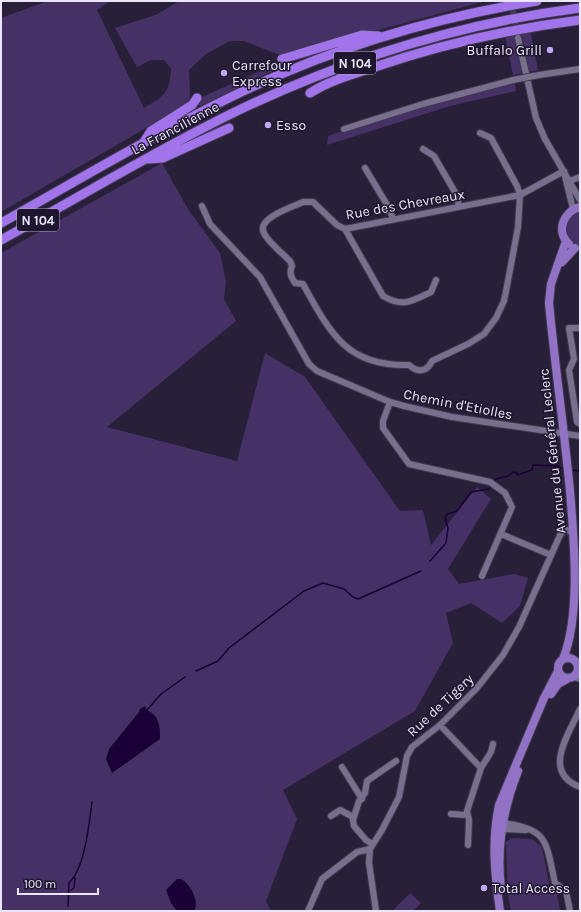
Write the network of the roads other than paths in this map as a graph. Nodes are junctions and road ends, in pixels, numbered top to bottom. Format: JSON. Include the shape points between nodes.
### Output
{"nodes":[{"id":1,"x":537,"y":1,"type":"edge"},
{"id":2,"x":580,"y":8,"type":"edge"},
{"id":3,"x":580,"y":20,"type":"edge"},
{"id":4,"x":384,"y":37,"type":"junction"},
{"id":5,"x":518,"y":38,"type":"tunnel mouth"},
{"id":6,"x":282,"y":59,"type":"dead end"},
{"id":7,"x":580,"y":69,"type":"edge"},
{"id":8,"x":310,"y":93,"type":"dead end"},
{"id":9,"x":197,"y":98,"type":"dead end"},
{"id":10,"x":229,"y":128,"type":"dead end"},
{"id":11,"x":344,"y":130,"type":"dead end"},
{"id":12,"x":480,"y":133,"type":"dead end"},
{"id":13,"x":144,"y":143,"type":"junction"},
{"id":14,"x":423,"y":149,"type":"dead end"},
{"id":15,"x":146,"y":160,"type":"junction"},
{"id":16,"x":365,"y":168,"type":"dead end"},
{"id":17,"x":564,"y":171,"type":"junction"},
{"id":18,"x":580,"y":177,"type":"edge"},
{"id":19,"x":570,"y":181,"type":"junction"},
{"id":20,"x":520,"y":195,"type":"junction"},
{"id":21,"x":580,"y":200,"type":"edge"},
{"id":22,"x":202,"y":206,"type":"dead end"},
{"id":23,"x":458,"y":206,"type":"junction"},
{"id":24,"x":577,"y":208,"type":"edge"},
{"id":25,"x":393,"y":219,"type":"junction"},
{"id":26,"x":1,"y":223,"type":"edge"},
{"id":27,"x":345,"y":229,"type":"junction"},
{"id":28,"x":1,"y":240,"type":"edge"},
{"id":29,"x":566,"y":241,"type":"junction"},
{"id":30,"x":578,"y":249,"type":"edge"},
{"id":31,"x":436,"y":280,"type":"dead end"},
{"id":32,"x":580,"y":328,"type":"edge"},
{"id":33,"x":577,"y":359,"type":"edge"},
{"id":34,"x":390,"y":402,"type":"junction"},
{"id":35,"x":580,"y":424,"type":"edge"},
{"id":36,"x":566,"y":435,"type":"junction"},
{"id":37,"x":580,"y":436,"type":"edge"},
{"id":38,"x":569,"y":470,"type":"junction"},
{"id":39,"x":574,"y":532,"type":"junction"},
{"id":40,"x":501,"y":534,"type":"junction"},
{"id":41,"x":551,"y":555,"type":"junction"},
{"id":42,"x":580,"y":573,"type":"edge"},
{"id":43,"x":482,"y":576,"type":"dead end"},
{"id":44,"x":580,"y":602,"type":"edge"},
{"id":45,"x":563,"y":659,"type":"junction"},
{"id":46,"x":577,"y":664,"type":"edge"},
{"id":47,"x":558,"y":671,"type":"junction"},
{"id":48,"x":574,"y":678,"type":"edge"},
{"id":49,"x":580,"y":709,"type":"edge"},
{"id":50,"x":440,"y":725,"type":"junction"},
{"id":51,"x":493,"y":744,"type":"dead end"},
{"id":52,"x":396,"y":761,"type":"dead end"},
{"id":53,"x":342,"y":767,"type":"dead end"},
{"id":54,"x":481,"y":768,"type":"junction"},
{"id":55,"x":580,"y":787,"type":"edge"},
{"id":56,"x":362,"y":799,"type":"junction"},
{"id":57,"x":451,"y":814,"type":"dead end"},
{"id":58,"x":467,"y":815,"type":"junction"},
{"id":59,"x":331,"y":816,"type":"dead end"},
{"id":60,"x":353,"y":818,"type":"junction"},
{"id":61,"x":500,"y":827,"type":"junction"},
{"id":62,"x":516,"y":828,"type":"junction"},
{"id":63,"x":461,"y":837,"type":"dead end"},
{"id":64,"x":468,"y":837,"type":"junction"},
{"id":65,"x":468,"y":845,"type":"dead end"},
{"id":66,"x":371,"y":847,"type":"junction"},
{"id":67,"x":494,"y":870,"type":"junction"},
{"id":68,"x":308,"y":911,"type":"edge"},
{"id":69,"x":376,"y":911,"type":"edge"},
{"id":70,"x":500,"y":911,"type":"edge"},
{"id":71,"x":504,"y":911,"type":"edge"},
{"id":72,"x":570,"y":911,"type":"edge"}],
"edges":[{"from":1,"to":4,"type":"highway","name":"La Francilienne","number":"N 104","via":[[446,19]]},
{"from":2,"to":15,"type":"highway","name":"La Francilienne","number":"N 104","via":[[453,33],[344,66],[239,110]]},
{"from":3,"to":8,"type":"highway","via":[[522,29],[442,47],[327,83]]},
{"from":4,"to":6,"type":"highway","via":[[362,35]]},
{"from":4,"to":13,"type":"highway","name":"La Francilienne","number":"N 104","via":[[288,72],[230,97]]},
{"from":5,"to":17,"type":"street","via":[[536,118]]},
{"from":7,"to":11,"type":"street","bridge":true,"via":[[514,80],[423,104]]},
{"from":9,"to":13,"type":"highway","via":[[192,105],[151,131]]},
{"from":10,"to":15,"type":"highway","via":[[163,158]]},
{"from":12,"to":20,"type":"street","via":[[491,138]]},
{"from":13,"to":26,"type":"highway","name":"La Francilienne","number":"N 104"},
{"from":14,"to":23,"type":"street","via":[[434,156],[456,194]]},
{"from":15,"to":28,"type":"highway","name":"La Francilienne","number":"N 104"},
{"from":16,"to":25,"type":"street"},
{"from":17,"to":19,"type":"street"},
{"from":17,"to":20,"type":"street","name":"Rue des Chevreaux"},
{"from":17,"to":24,"type":"street"},
{"from":18,"to":19,"type":"street"},
{"from":19,"to":21,"type":"street"},
{"from":20,"to":23,"type":"street","name":"Rue des Chevreaux"},
{"from":20,"to":27,"type":"street","name":"Rue des Chevreaux","via":[[518,227],[506,294],[496,318],[484,334],[432,360],[429,367],[422,371],[414,370],[409,365],[396,366],[372,361],[351,351],[334,336],[303,284],[295,283],[291,276],[290,261],[264,233],[263,227],[266,220],[309,201]]},
{"from":22,"to":34,"type":"street","name":"Chemin d'Etiolles","via":[[210,224],[260,277],[309,364],[317,371]]},
{"from":23,"to":25,"type":"street","name":"Rue des Chevreaux"},
{"from":24,"to":29,"type":"main road","via":[[568,213],[562,226]]},
{"from":25,"to":27,"type":"street","name":"Rue des Chevreaux"},
{"from":27,"to":31,"type":"street","via":[[383,296],[391,301],[410,302],[431,292]]},
{"from":29,"to":30,"type":"main road"},
{"from":29,"to":36,"type":"main road","name":"Avenue du Général Leclerc","via":[[551,284],[549,303]]},
{"from":30,"to":36,"type":"main road","name":"Avenue du Général Leclerc","via":[[562,261],[554,285],[553,303]]},
{"from":32,"to":33,"type":"street","via":[[569,328]]},
{"from":33,"to":35,"type":"street","via":[[569,370],[577,422]]},
{"from":34,"to":36,"type":"street","name":"Chemin d'Etiolles","via":[[452,417]]},
{"from":34,"to":40,"type":"street","via":[[383,428],[409,464],[490,482],[505,493],[512,507]]},
{"from":36,"to":37,"type":"street","name":"Chemin d'Etiolles"},
{"from":36,"to":38,"type":"main road","name":"Avenue du Général Leclerc"},
{"from":38,"to":39,"type":"main road","name":"Avenue du Général Leclerc"},
{"from":38,"to":42,"type":"main road","name":"Avenue du Général Leclerc"},
{"from":39,"to":41,"type":"street","name":"Rue de Tigery","via":[[566,530],[561,533]]},
{"from":39,"to":45,"type":"main road","name":"Avenue du Général Leclerc","via":[[576,596],[569,648]]},
{"from":40,"to":41,"type":"street"},
{"from":40,"to":43,"type":"street"},
{"from":41,"to":50,"type":"street","name":"Rue de Tigery","via":[[519,627],[502,655],[477,688]]},
{"from":44,"to":46,"type":"main road","name":"Avenue du Général Leclerc","via":[[574,650]]},
{"from":45,"to":46,"type":"main road","via":[[569,658]]},
{"from":45,"to":47,"type":"main road","name":"Avenue du Général Leclerc","via":[[558,664]]},
{"from":46,"to":48,"type":"main road","name":"Avenue du Général Leclerc","via":[[578,671]]},
{"from":47,"to":48,"type":"main road","via":[[562,677]]},
{"from":47,"to":61,"type":"main road","name":"Avenue du Général Leclerc","via":[[500,805]]},
{"from":48,"to":61,"type":"main road","name":"Avenue du Général Leclerc","via":[[558,684],[548,700],[516,775]]},
{"from":49,"to":55,"type":"street","via":[[560,758],[560,769],[565,778]]},
{"from":50,"to":54,"type":"street"},
{"from":50,"to":66,"type":"street","name":"Rue de Tigery","via":[[412,747],[407,756],[399,797]]},
{"from":51,"to":54,"type":"street"},
{"from":52,"to":56,"type":"street","via":[[367,781]]},
{"from":53,"to":56,"type":"street"},
{"from":54,"to":58,"type":"street"},
{"from":56,"to":60,"type":"street"},
{"from":57,"to":58,"type":"street"},
{"from":58,"to":64,"type":"street"},
{"from":59,"to":60,"type":"street","via":[[340,810]]},
{"from":60,"to":66,"type":"street","via":[[354,826]]},
{"from":61,"to":62,"type":"street"},
{"from":61,"to":62,"type":"street","via":[[506,832]]},
{"from":61,"to":67,"type":"main road","name":"Avenue du Général Leclerc"},
{"from":61,"to":71,"type":"main road","name":"Avenue du Général Leclerc"},
{"from":62,"to":72,"type":"street","via":[[535,832],[545,842],[555,883],[566,891]]},
{"from":63,"to":64,"type":"street"},
{"from":64,"to":65,"type":"street"},
{"from":66,"to":68,"type":"street","via":[[357,852],[322,879]]},
{"from":66,"to":69,"type":"street","via":[[369,863]]},
{"from":67,"to":70,"type":"main road","name":"Avenue du Général Leclerc"},
{"from":67,"to":71,"type":"main road","name":"Avenue du Général Leclerc","via":[[497,872]]}]}
